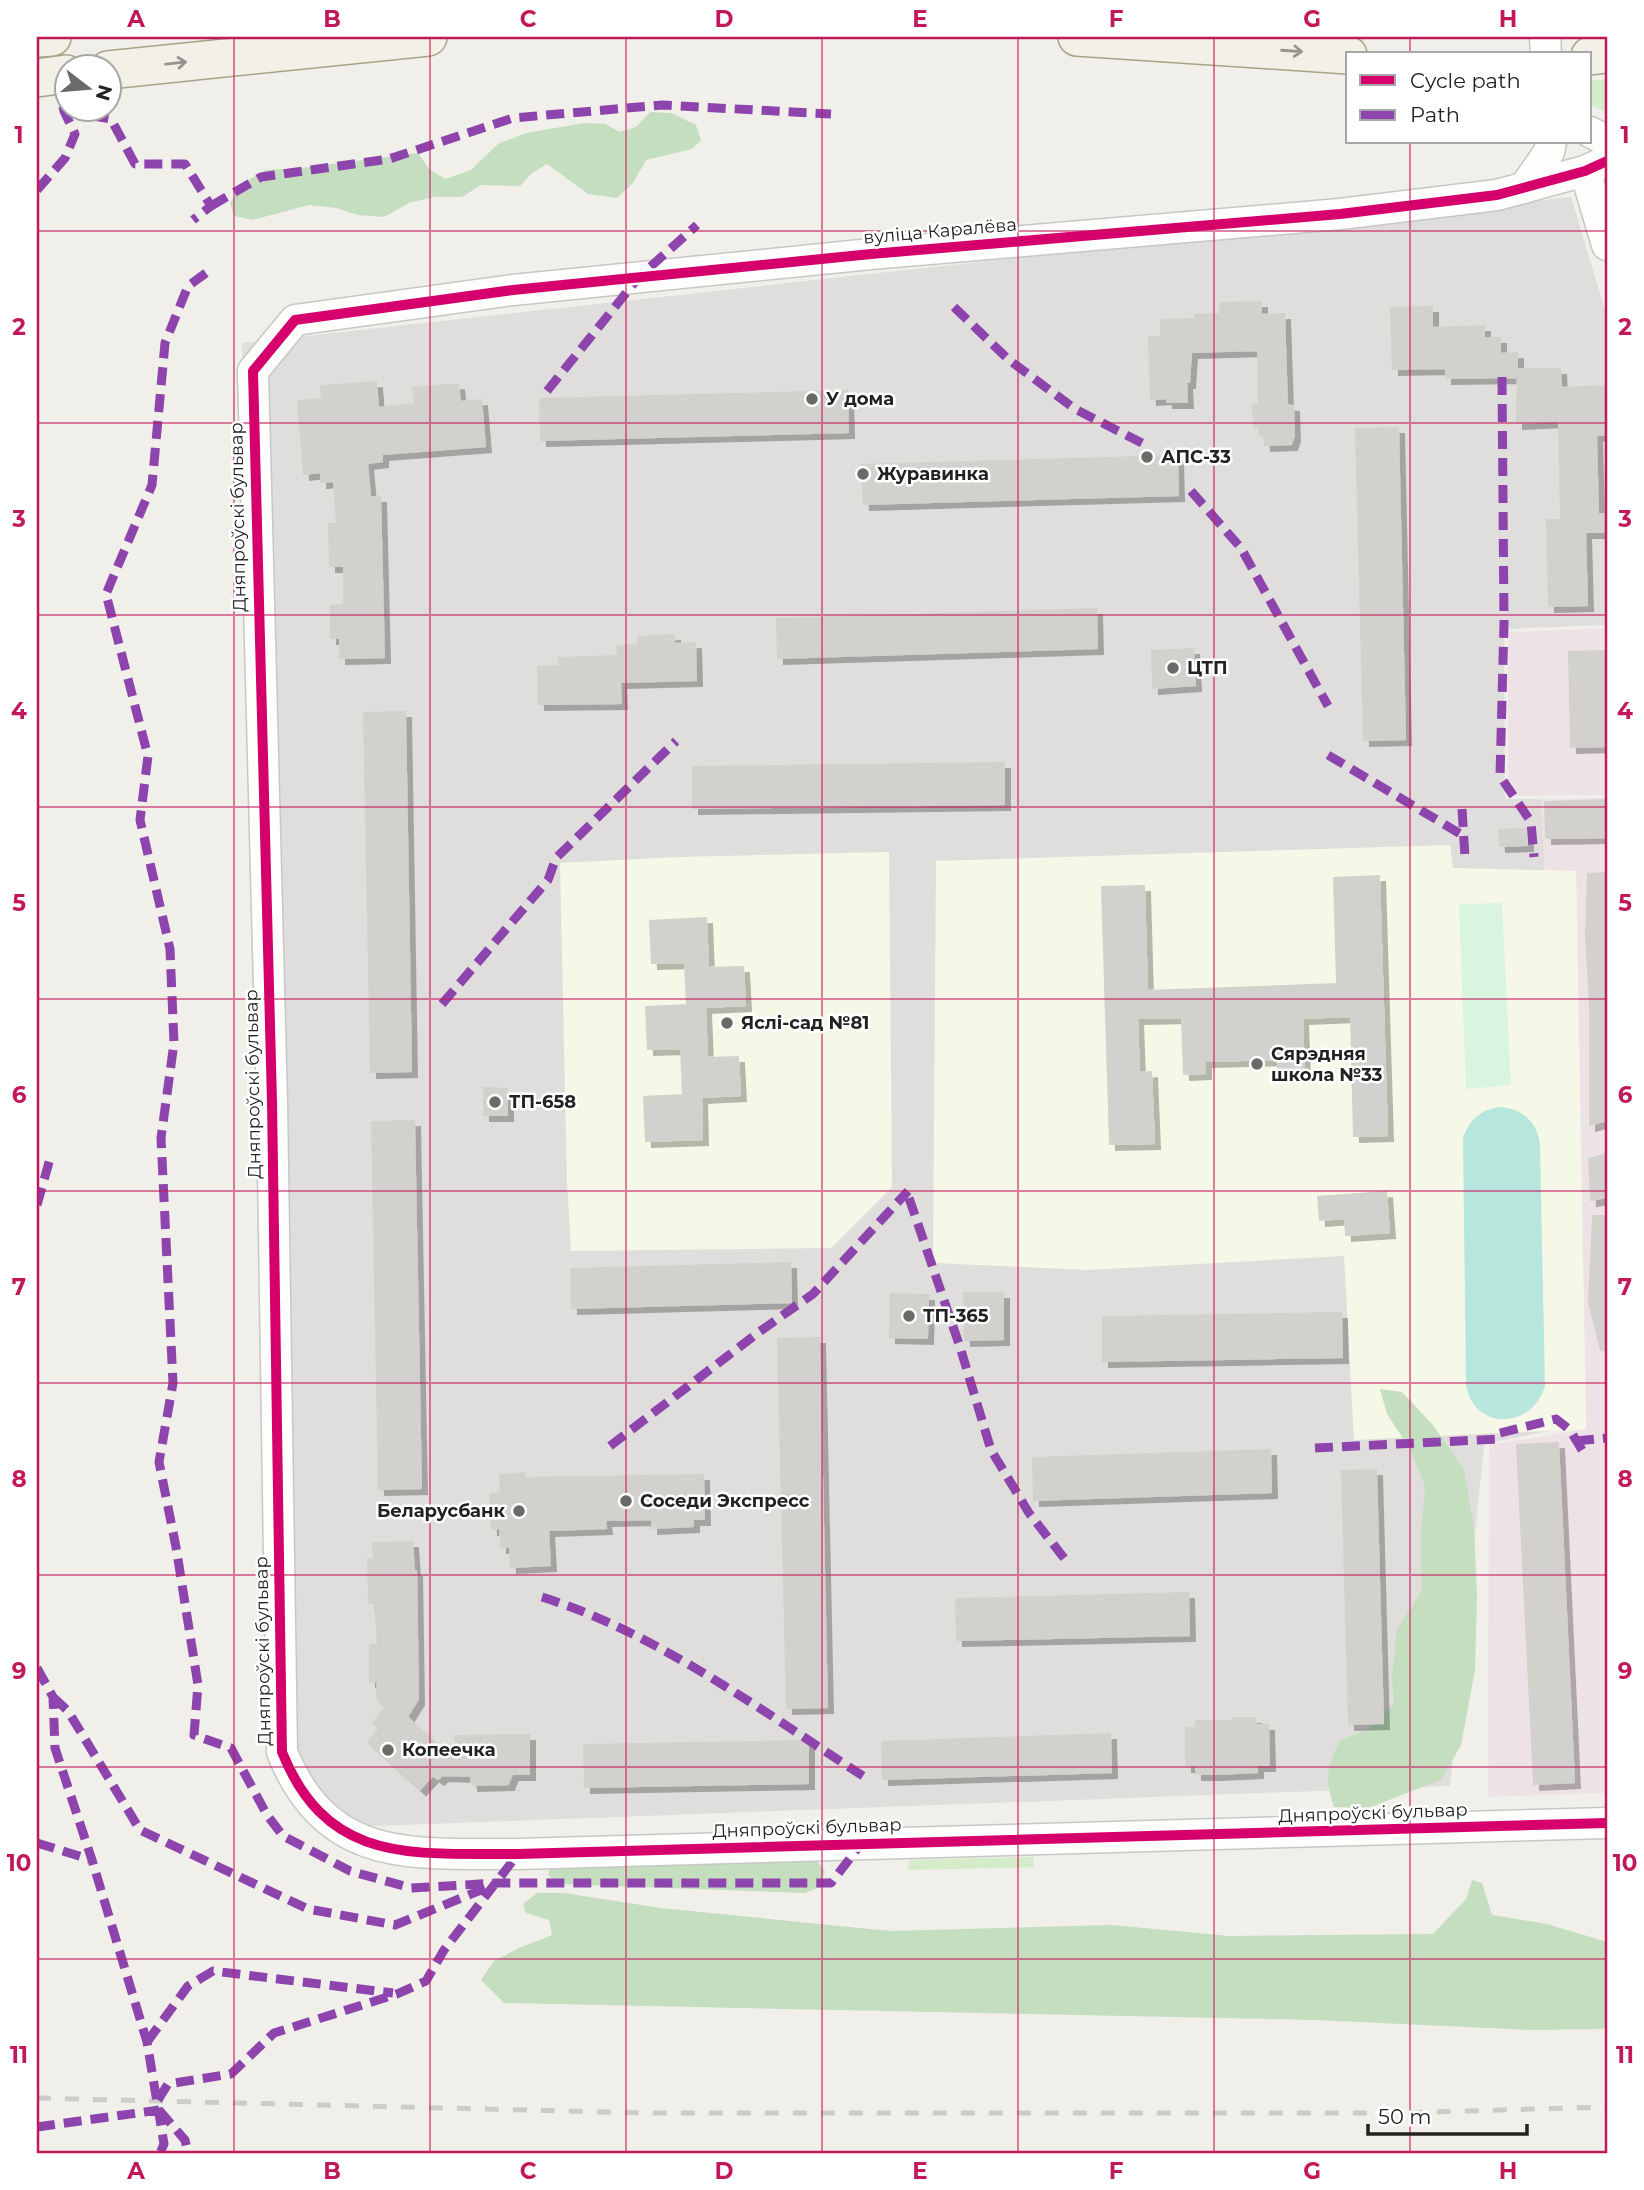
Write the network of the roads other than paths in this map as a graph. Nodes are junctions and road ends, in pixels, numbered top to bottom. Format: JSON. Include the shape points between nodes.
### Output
{"nodes":[{"id":1,"x":52,"y":37,"type":"edge"},
{"id":2,"x":428,"y":37,"type":"edge"},
{"id":3,"x":1077,"y":37,"type":"edge"},
{"id":4,"x":37,"y":38,"type":"edge"},
{"id":5,"x":1346,"y":55,"type":"edge"},
{"id":6,"x":122,"y":69,"type":"edge"},
{"id":7,"x":1551,"y":144,"type":"edge"},
{"id":8,"x":1596,"y":166,"type":"edge"},
{"id":9,"x":1524,"y":188,"type":"junction"},
{"id":10,"x":1607,"y":245,"type":"edge"},
{"id":11,"x":295,"y":320,"type":"joint"},
{"id":12,"x":1607,"y":1823,"type":"edge"}],
"edges":[{"from":1,"to":4,"type":"main road"},
{"from":6,"to":2,"type":"main road","one_way":true},
{"from":3,"to":5,"type":"main road","one_way":true},
{"from":7,"to":9,"type":"street"},
{"from":8,"to":9,"type":"street","name":"вуліца Каралёва"},
{"from":8,"to":10,"type":"street"},
{"from":9,"to":11,"type":"street","name":"вуліца Каралёва","via":[[1339,214],[513,290]]},
{"from":11,"to":12,"type":"street","name":"Дняпроўскі бульвар","via":[[253,371],[253,399],[272,1116],[282,1752],[292,1778],[318,1813],[365,1843],[414,1853],[479,1854]]}]}
